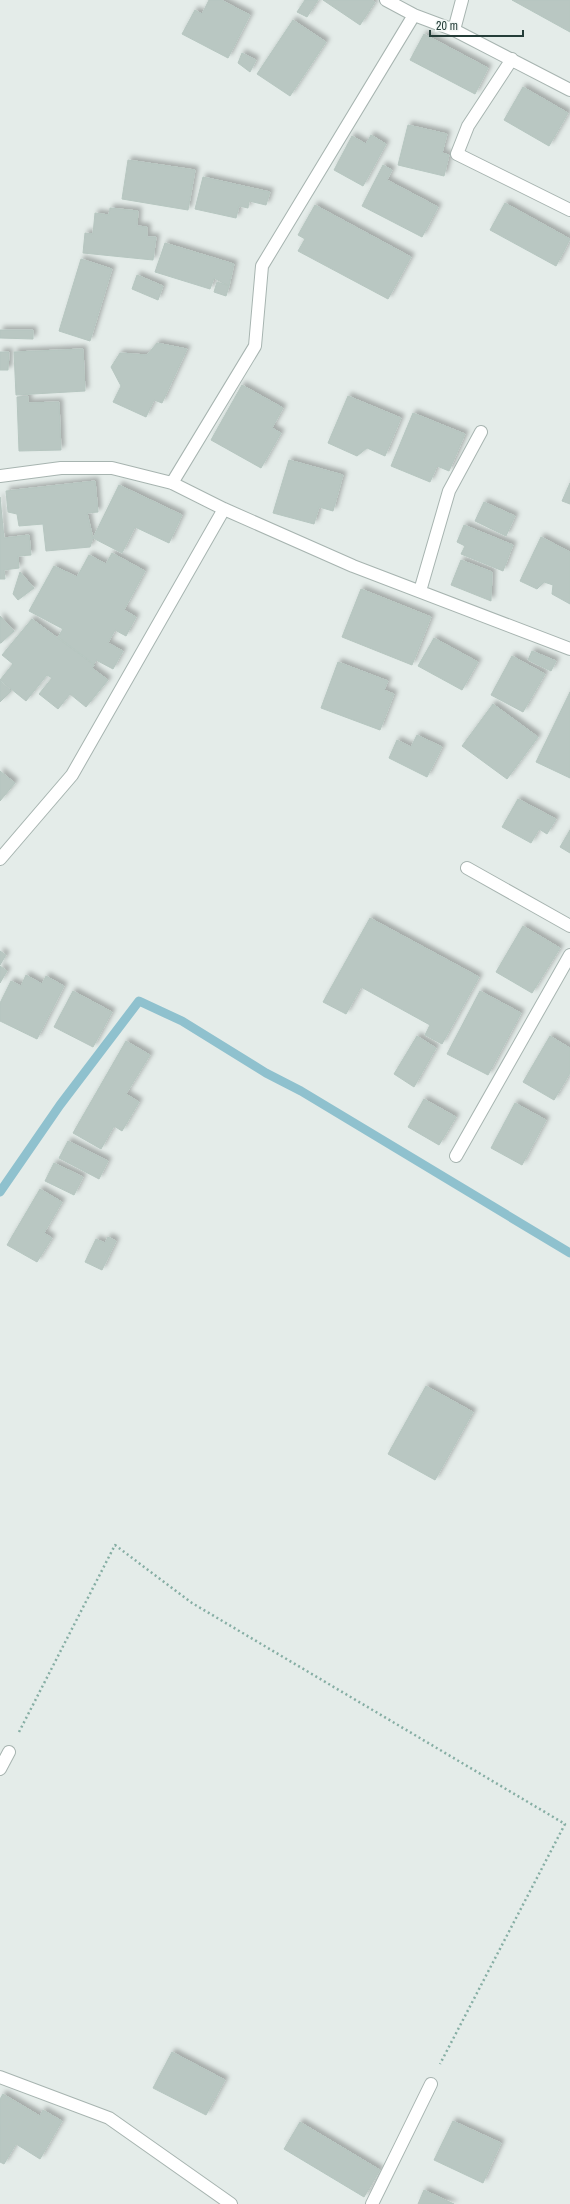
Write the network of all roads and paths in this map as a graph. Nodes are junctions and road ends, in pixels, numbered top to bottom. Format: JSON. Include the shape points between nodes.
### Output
{"nodes":[{"id":1,"x":386,"y":0,"type":"edge"},
{"id":2,"x":462,"y":0,"type":"edge"},
{"id":3,"x":414,"y":15,"type":"junction"},
{"id":4,"x":454,"y":30,"type":"junction"},
{"id":5,"x":512,"y":59,"type":"junction"},
{"id":6,"x":570,"y":90,"type":"edge"},
{"id":7,"x":570,"y":210,"type":"edge"},
{"id":8,"x":481,"y":432,"type":"dead end"},
{"id":9,"x":0,"y":476,"type":"edge"},
{"id":10,"x":172,"y":483,"type":"junction"},
{"id":11,"x":224,"y":509,"type":"junction"},
{"id":12,"x":420,"y":591,"type":"junction"},
{"id":13,"x":570,"y":649,"type":"edge"},
{"id":14,"x":0,"y":859,"type":"edge"},
{"id":15,"x":467,"y":868,"type":"dead end"},
{"id":16,"x":570,"y":926,"type":"edge"},
{"id":17,"x":570,"y":956,"type":"edge"},
{"id":18,"x":456,"y":1156,"type":"dead end"},
{"id":19,"x":9,"y":1752,"type":"joint"},
{"id":20,"x":0,"y":1769,"type":"edge"},
{"id":21,"x":0,"y":2078,"type":"edge"},
{"id":22,"x":431,"y":2084,"type":"joint"},
{"id":23,"x":231,"y":2204,"type":"edge"},
{"id":24,"x":372,"y":2204,"type":"edge"}],
"edges":[{"from":1,"to":3,"type":"street"},
{"from":2,"to":4,"type":"street"},
{"from":3,"to":4,"type":"street"},
{"from":3,"to":10,"type":"street","via":[[262,266],[255,346]]},
{"from":4,"to":5,"type":"street"},
{"from":5,"to":6,"type":"street"},
{"from":5,"to":7,"type":"street","via":[[468,126],[457,154]]},
{"from":8,"to":12,"type":"street","via":[[449,491]]},
{"from":9,"to":10,"type":"street","via":[[61,468],[112,468]]},
{"from":10,"to":11,"type":"street"},
{"from":11,"to":12,"type":"street","via":[[353,566]]},
{"from":11,"to":14,"type":"street","via":[[72,775]]},
{"from":12,"to":13,"type":"street"},
{"from":15,"to":16,"type":"street"},
{"from":17,"to":18,"type":"street"},
{"from":19,"to":20,"type":"street"},
{"from":19,"to":22,"type":"path","via":[[116,1545],[192,1603],[565,1824]]},
{"from":21,"to":23,"type":"street","via":[[109,2118]]},
{"from":22,"to":24,"type":"street"}]}
